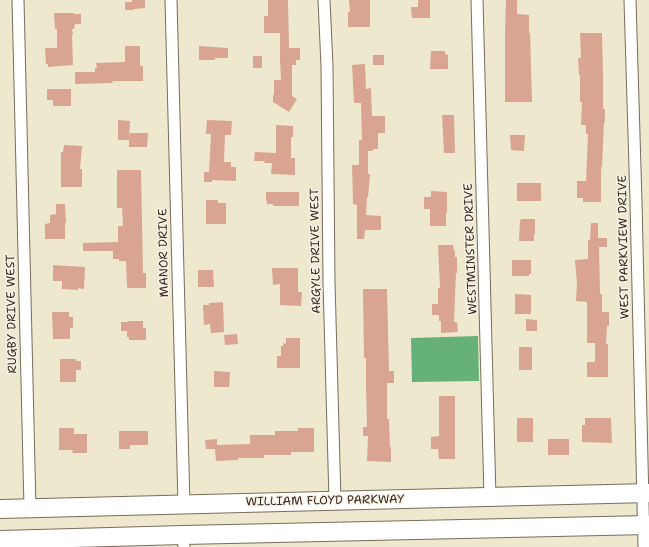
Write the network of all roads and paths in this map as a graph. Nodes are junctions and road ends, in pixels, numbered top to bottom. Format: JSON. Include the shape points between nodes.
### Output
{"nodes":[{"id":1,"x":18,"y":0,"type":"edge"},
{"id":2,"x":171,"y":0,"type":"edge"},
{"id":3,"x":324,"y":0,"type":"edge"},
{"id":4,"x":477,"y":0,"type":"edge"},
{"id":5,"x":630,"y":0,"type":"edge"},
{"id":6,"x":646,"y":493,"type":"edge"},
{"id":7,"x":490,"y":497,"type":"junction"},
{"id":8,"x":334,"y":501,"type":"junction"},
{"id":9,"x":184,"y":505,"type":"junction"},
{"id":10,"x":30,"y":508,"type":"junction"},
{"id":11,"x":0,"y":509,"type":"edge"},
{"id":12,"x":646,"y":525,"type":"edge"},
{"id":13,"x":0,"y":540,"type":"edge"},
{"id":14,"x":183,"y":541,"type":"edge"},
{"id":15,"x":31,"y":543,"type":"edge"},
{"id":16,"x":644,"y":547,"type":"edge"}],
"edges":[{"from":1,"to":10,"type":"street","name":"RUGBY DRIVE WEST"},
{"from":2,"to":9,"type":"street","name":"MANOR DRIVE"},
{"from":3,"to":8,"type":"street","name":"ARGYLE DRIVE WEST"},
{"from":4,"to":7,"type":"street","name":"WESTMINSTER DRIVE"},
{"from":5,"to":6,"type":"street","name":"WEST PARKVIEW DRIVE"},
{"from":6,"to":7,"type":"highway","name":"WILLIAM FLOYD PARKWAY"},
{"from":6,"to":12,"type":"street","name":"WEST PARKVIEW DRIVE"},
{"from":7,"to":8,"type":"highway","name":"WILLIAM FLOYD PARKWAY"},
{"from":8,"to":9,"type":"highway","name":"WILLIAM FLOYD PARKWAY"},
{"from":9,"to":10,"type":"highway","name":"WILLIAM FLOYD PARKWAY"},
{"from":10,"to":11,"type":"highway","name":"WILLIAM FLOYD PARKWAY"},
{"from":12,"to":14,"type":"highway"},
{"from":12,"to":16,"type":"street","name":"WEST PARKVIEW DRIVE"},
{"from":13,"to":15,"type":"highway"},
{"from":14,"to":15,"type":"highway"}]}
